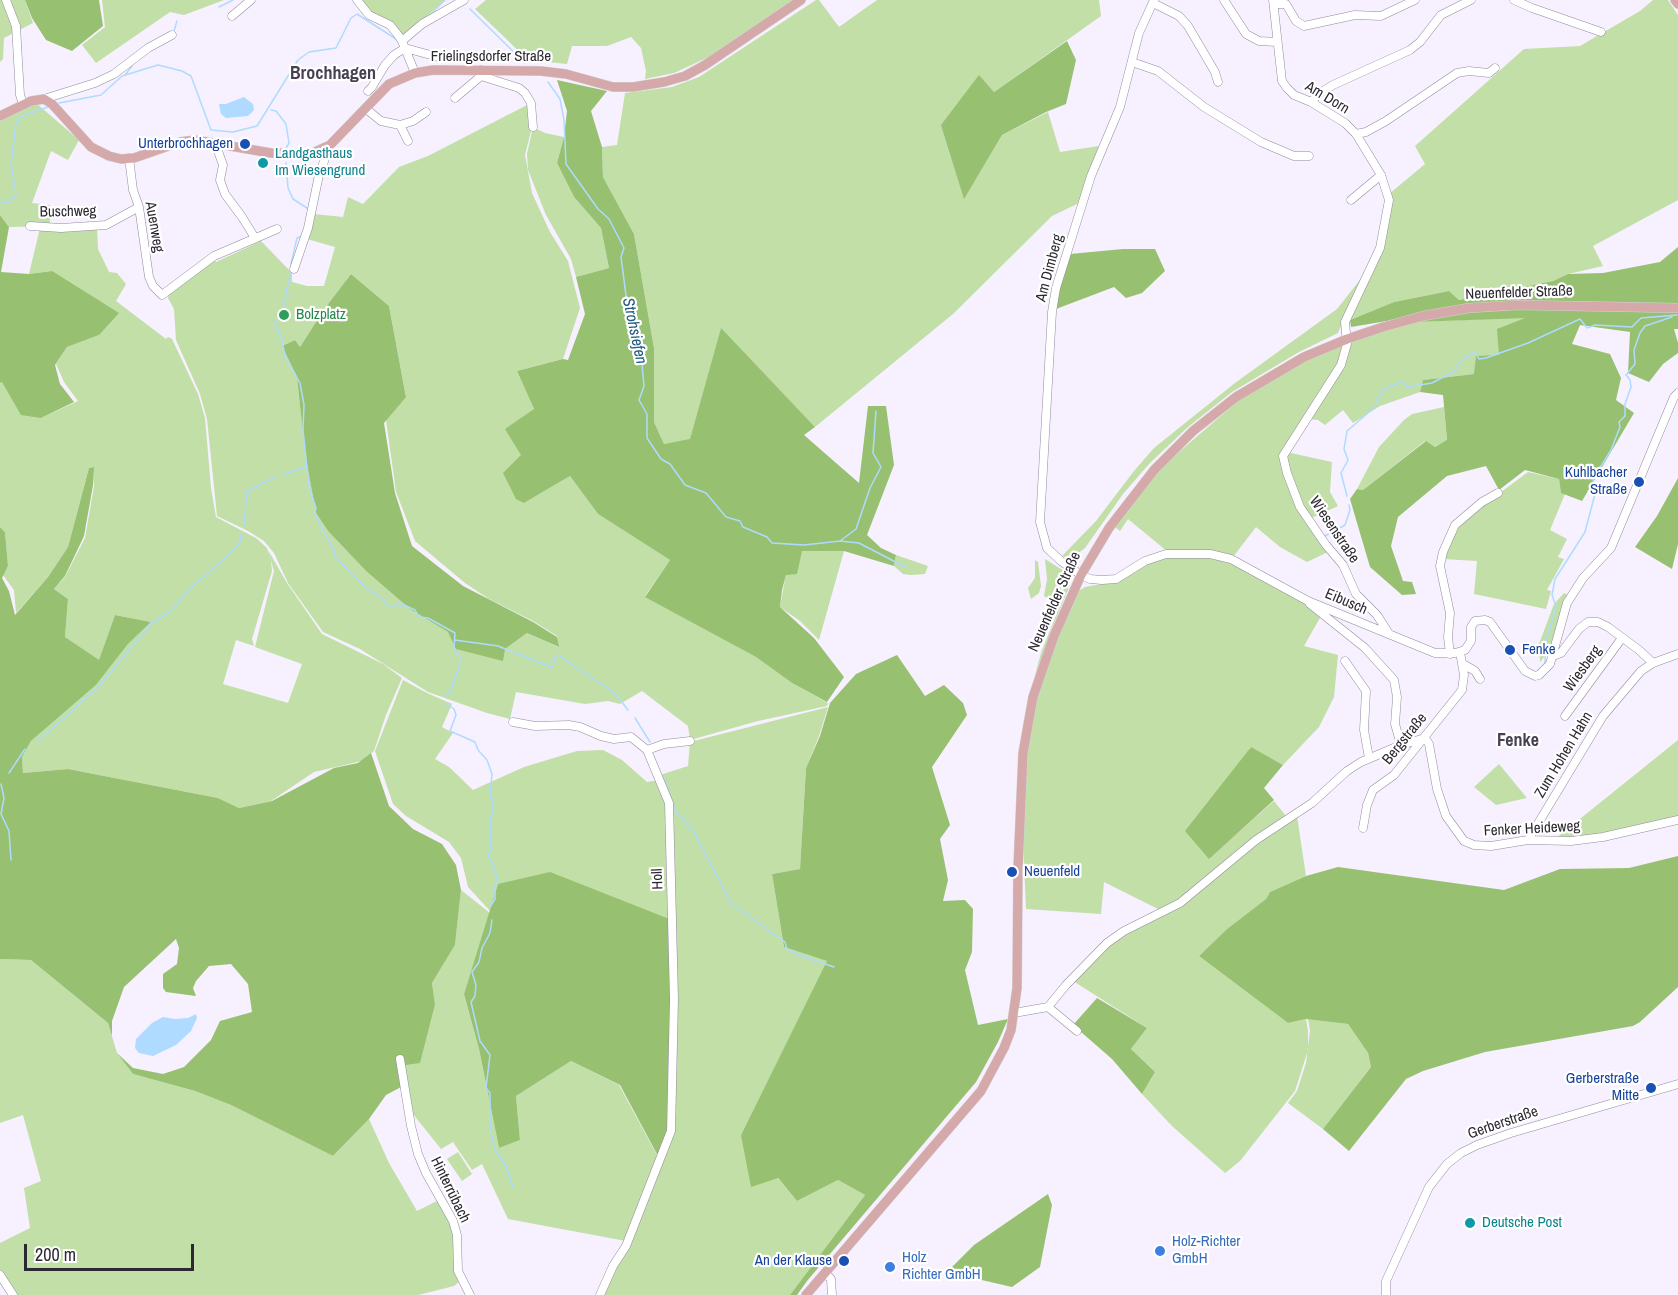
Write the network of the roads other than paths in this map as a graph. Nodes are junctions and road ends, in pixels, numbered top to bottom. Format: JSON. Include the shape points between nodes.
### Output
{"nodes":[{"id":1,"x":6,"y":0,"type":"edge"},
{"id":2,"x":251,"y":0,"type":"edge"},
{"id":3,"x":357,"y":0,"type":"edge"},
{"id":4,"x":465,"y":0,"type":"edge"},
{"id":5,"x":801,"y":0,"type":"edge"},
{"id":6,"x":1224,"y":0,"type":"edge"},
{"id":7,"x":1415,"y":0,"type":"edge"},
{"id":8,"x":1471,"y":0,"type":"edge"},
{"id":9,"x":1514,"y":0,"type":"edge"},
{"id":10,"x":1675,"y":0,"type":"edge"},
{"id":11,"x":1153,"y":2,"type":"edge"},
{"id":12,"x":1274,"y":2,"type":"edge"},
{"id":13,"x":1678,"y":4,"type":"edge"},
{"id":14,"x":232,"y":16,"type":"dead end"},
{"id":15,"x":1601,"y":32,"type":"dead end"},
{"id":16,"x":172,"y":35,"type":"dead end"},
{"id":17,"x":402,"y":41,"type":"junction"},
{"id":18,"x":1277,"y":42,"type":"junction"},
{"id":19,"x":438,"y":57,"type":"dead end"},
{"id":20,"x":1132,"y":62,"type":"junction"},
{"id":21,"x":1495,"y":68,"type":"dead end"},
{"id":22,"x":415,"y":73,"type":"junction"},
{"id":23,"x":481,"y":73,"type":"junction"},
{"id":24,"x":1218,"y":82,"type":"dead end"},
{"id":25,"x":368,"y":91,"type":"dead end"},
{"id":26,"x":455,"y":98,"type":"dead end"},
{"id":27,"x":46,"y":100,"type":"junction"},
{"id":28,"x":1311,"y":102,"type":"junction"},
{"id":29,"x":23,"y":104,"type":"junction"},
{"id":30,"x":366,"y":108,"type":"junction"},
{"id":31,"x":426,"y":112,"type":"dead end"},
{"id":32,"x":0,"y":116,"type":"edge"},
{"id":33,"x":400,"y":125,"type":"junction"},
{"id":34,"x":533,"y":127,"type":"dead end"},
{"id":35,"x":1356,"y":134,"type":"junction"},
{"id":36,"x":408,"y":141,"type":"dead end"},
{"id":37,"x":218,"y":144,"type":"junction"},
{"id":38,"x":330,"y":146,"type":"junction"},
{"id":39,"x":1309,"y":156,"type":"dead end"},
{"id":40,"x":129,"y":158,"type":"junction"},
{"id":41,"x":1381,"y":175,"type":"junction"},
{"id":42,"x":1351,"y":200,"type":"dead end"},
{"id":43,"x":139,"y":207,"type":"junction"},
{"id":44,"x":30,"y":226,"type":"dead end"},
{"id":45,"x":277,"y":229,"type":"dead end"},
{"id":46,"x":255,"y":238,"type":"junction"},
{"id":47,"x":294,"y":269,"type":"dead end"},
{"id":48,"x":1678,"y":308,"type":"edge"},
{"id":49,"x":1347,"y":339,"type":"junction"},
{"id":50,"x":1677,"y":397,"type":"edge"},
{"id":51,"x":1498,"y":493,"type":"dead end"},
{"id":52,"x":1081,"y":575,"type":"junction"},
{"id":53,"x":1308,"y":600,"type":"junction"},
{"id":54,"x":1390,"y":634,"type":"junction"},
{"id":55,"x":1623,"y":638,"type":"junction"},
{"id":56,"x":1460,"y":652,"type":"junction"},
{"id":57,"x":1450,"y":654,"type":"junction"},
{"id":58,"x":1678,"y":654,"type":"edge"},
{"id":59,"x":1553,"y":656,"type":"junction"},
{"id":60,"x":1345,"y":661,"type":"dead end"},
{"id":61,"x":1653,"y":663,"type":"junction"},
{"id":62,"x":1463,"y":664,"type":"junction"},
{"id":63,"x":1480,"y":679,"type":"dead end"},
{"id":64,"x":1565,"y":716,"type":"dead end"},
{"id":65,"x":513,"y":722,"type":"dead end"},
{"id":66,"x":1425,"y":738,"type":"junction"},
{"id":67,"x":690,"y":741,"type":"dead end"},
{"id":68,"x":1401,"y":745,"type":"junction"},
{"id":69,"x":647,"y":750,"type":"junction"},
{"id":70,"x":1369,"y":758,"type":"junction"},
{"id":71,"x":1678,"y":820,"type":"edge"},
{"id":72,"x":1363,"y":828,"type":"dead end"},
{"id":73,"x":1528,"y":840,"type":"junction"},
{"id":74,"x":1048,"y":1007,"type":"junction"},
{"id":75,"x":1014,"y":1013,"type":"junction"},
{"id":76,"x":1077,"y":1031,"type":"dead end"},
{"id":77,"x":400,"y":1059,"type":"dead end"},
{"id":78,"x":1678,"y":1084,"type":"edge"},
{"id":79,"x":825,"y":1272,"type":"junction"},
{"id":80,"x":0,"y":1275,"type":"edge"},
{"id":81,"x":12,"y":1295,"type":"edge"},
{"id":82,"x":470,"y":1295,"type":"edge"},
{"id":83,"x":600,"y":1295,"type":"edge"},
{"id":84,"x":806,"y":1295,"type":"edge"},
{"id":85,"x":832,"y":1295,"type":"edge"},
{"id":86,"x":1386,"y":1295,"type":"edge"}],
"edges":[{"from":1,"to":29,"type":"street","via":[[16,26]]},
{"from":2,"to":14,"type":"street"},
{"from":3,"to":17,"type":"street","via":[[369,15],[390,25]]},
{"from":4,"to":17,"type":"street","via":[[422,24]]},
{"from":5,"to":23,"type":"main road","name":"Frielingsdorfer Straße","via":[[705,65],[664,82],[613,87],[557,72]]},
{"from":6,"to":18,"type":"street","via":[[1246,34],[1259,41]]},
{"from":7,"to":12,"type":"street","via":[[1382,16],[1343,16],[1304,26],[1296,21],[1286,4]]},
{"from":8,"to":28,"type":"street","via":[[1441,15],[1410,50],[1333,85]]},
{"from":9,"to":15,"type":"street"},
{"from":10,"to":13,"type":"main road"},
{"from":11,"to":20,"type":"street","name":"Am Dimberg"},
{"from":11,"to":24,"type":"street","via":[[1179,16],[1188,26]]},
{"from":12,"to":18,"type":"street","name":"Am Dorn"},
{"from":16,"to":27,"type":"street","via":[[114,75]]},
{"from":17,"to":19,"type":"street"},
{"from":17,"to":22,"type":"street"},
{"from":17,"to":25,"type":"street"},
{"from":18,"to":28,"type":"street","name":"Am Dorn","via":[[1282,81],[1294,95]]},
{"from":20,"to":39,"type":"street","via":[[1158,71],[1204,107],[1261,142],[1294,156]]},
{"from":20,"to":52,"type":"street","name":"Am Dimberg","via":[[1120,107],[1081,206],[1052,312],[1040,522],[1047,548]]},
{"from":21,"to":35,"type":"street","via":[[1489,73],[1457,73],[1386,121]]},
{"from":22,"to":23,"type":"main road","name":"Frielingsdorfer Straße"},
{"from":22,"to":30,"type":"main road","name":"Frielingsdorfer Straße","via":[[389,84]]},
{"from":23,"to":26,"type":"street"},
{"from":23,"to":34,"type":"street","via":[[525,93],[531,103]]},
{"from":27,"to":29,"type":"main road"},
{"from":27,"to":40,"type":"main road","name":"Frielingsdorfer Straße","via":[[100,152]]},
{"from":28,"to":35,"type":"street","name":"Am Dorn"},
{"from":29,"to":32,"type":"main road"},
{"from":30,"to":33,"type":"street","via":[[381,121]]},
{"from":30,"to":38,"type":"main road","name":"Frielingsdorfer Straße"},
{"from":31,"to":33,"type":"street"},
{"from":33,"to":36,"type":"street"},
{"from":35,"to":41,"type":"street","name":"Am Dorn"},
{"from":37,"to":38,"type":"main road","name":"Frielingsdorfer Straße","via":[[294,155]]},
{"from":37,"to":40,"type":"main road","name":"Frielingsdorfer Straße","via":[[180,142]]},
{"from":37,"to":46,"type":"street","via":[[223,165],[220,180],[225,194]]},
{"from":38,"to":47,"type":"street"},
{"from":40,"to":43,"type":"street","name":"Auenweg"},
{"from":41,"to":42,"type":"street"},
{"from":41,"to":49,"type":"street","name":"Am Dorn","via":[[1389,200],[1385,226],[1370,272],[1348,312]]},
{"from":43,"to":44,"type":"street","name":"Buschweg","via":[[106,225]]},
{"from":43,"to":46,"type":"street","name":"Auenweg","via":[[149,277],[162,295],[214,256]]},
{"from":45,"to":46,"type":"street"},
{"from":48,"to":49,"type":"main road","name":"Neuenfelder Straße","via":[[1469,308],[1423,316]]},
{"from":49,"to":52,"type":"main road","name":"Neuenfelder Straße","via":[[1304,357],[1236,398],[1193,431],[1135,493]]},
{"from":49,"to":54,"type":"street","name":"Wiesenstraße","via":[[1341,365],[1283,456],[1300,507],[1343,566],[1356,594]]},
{"from":50,"to":59,"type":"street","via":[[1611,548],[1583,578],[1567,603]]},
{"from":51,"to":57,"type":"street","via":[[1455,525],[1443,552],[1440,566],[1450,613]]},
{"from":52,"to":53,"type":"street","name":"Eibusch","via":[[1116,579],[1145,561],[1166,554],[1210,554],[1231,559]]},
{"from":52,"to":75,"type":"main road","name":"Neuenfelder Straße","via":[[1047,653],[1033,698],[1023,753]]},
{"from":53,"to":54,"type":"street","name":"Eibusch"},
{"from":53,"to":68,"type":"street","via":[[1365,648],[1394,680],[1395,724]]},
{"from":54,"to":57,"type":"street","name":"Eibusch","via":[[1435,653]]},
{"from":55,"to":59,"type":"street","via":[[1598,622],[1588,622]]},
{"from":55,"to":61,"type":"street"},
{"from":55,"to":64,"type":"street","name":"Wiesberg"},
{"from":56,"to":57,"type":"street","name":"Eibusch"},
{"from":56,"to":59,"type":"street","via":[[1469,646],[1471,627],[1480,619],[1490,622],[1529,674],[1543,673]]},
{"from":56,"to":62,"type":"street","name":"Bergstraße"},
{"from":58,"to":61,"type":"street","name":"Zum Hohen Hahn"},
{"from":60,"to":70,"type":"street","via":[[1366,691],[1364,730]]},
{"from":61,"to":73,"type":"street","name":"Zum Hohen Hahn","via":[[1641,671],[1602,716]]},
{"from":62,"to":63,"type":"street"},
{"from":62,"to":66,"type":"street","name":"Bergstraße","via":[[1462,690]]},
{"from":65,"to":69,"type":"street","via":[[569,725],[614,739],[631,737]]},
{"from":66,"to":68,"type":"street"},
{"from":66,"to":72,"type":"street","name":"Bergstraße","via":[[1394,775],[1373,790]]},
{"from":66,"to":73,"type":"street","name":"Fenker Heideweg","via":[[1446,816],[1464,841],[1491,846]]},
{"from":67,"to":69,"type":"street"},
{"from":68,"to":70,"type":"street"},
{"from":69,"to":83,"type":"street","name":"Holl","via":[[669,803],[673,895],[670,1131],[626,1246]]},
{"from":70,"to":74,"type":"street","via":[[1347,771],[1312,803],[1265,833],[1180,903],[1107,943]]},
{"from":71,"to":73,"type":"street","name":"Fenker Heideweg","via":[[1603,837]]},
{"from":74,"to":75,"type":"street"},
{"from":74,"to":76,"type":"street"},
{"from":75,"to":79,"type":"main road","name":"Neuenfelder Straße","via":[[1004,1048],[981,1091]]},
{"from":77,"to":82,"type":"street","name":"Hinterrübach","via":[[418,1154],[453,1221],[458,1271]]},
{"from":78,"to":86,"type":"street","name":"Gerberstraße","via":[[1511,1133],[1461,1153],[1429,1187],[1386,1281]]},
{"from":79,"to":84,"type":"main road","name":"Neuenfelder Straße"},
{"from":79,"to":85,"type":"street","via":[[831,1279]]},
{"from":80,"to":81,"type":"street"}]}
